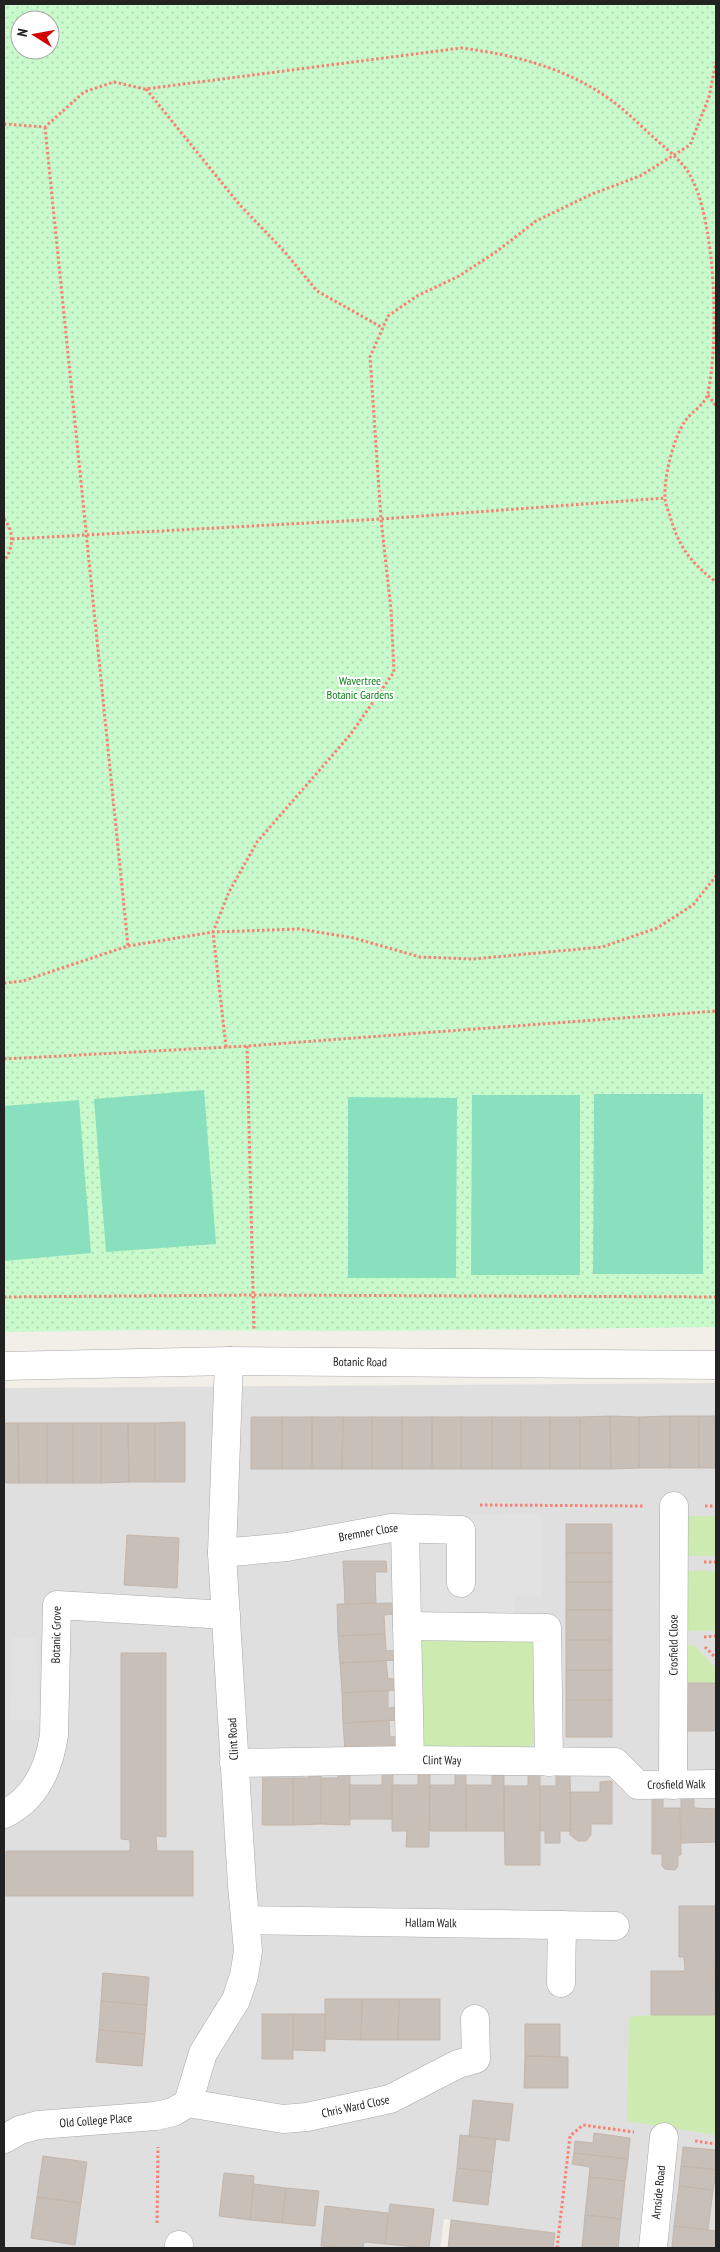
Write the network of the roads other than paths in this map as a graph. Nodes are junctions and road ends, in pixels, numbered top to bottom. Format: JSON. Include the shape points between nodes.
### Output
{"nodes":[{"id":1,"x":241,"y":1361,"type":"junction"},
{"id":2,"x":716,"y":1365,"type":"edge"},
{"id":3,"x":4,"y":1366,"type":"edge"},
{"id":4,"x":674,"y":1506,"type":"road end"},
{"id":5,"x":405,"y":1528,"type":"junction"},
{"id":6,"x":222,"y":1553,"type":"junction"},
{"id":7,"x":460,"y":1583,"type":"dead end"},
{"id":8,"x":226,"y":1615,"type":"junction"},
{"id":9,"x":407,"y":1626,"type":"junction"},
{"id":10,"x":410,"y":1760,"type":"junction"},
{"id":11,"x":549,"y":1762,"type":"junction"},
{"id":12,"x":234,"y":1763,"type":"junction"},
{"id":13,"x":716,"y":1784,"type":"edge"},
{"id":14,"x":638,"y":1785,"type":"joint"},
{"id":15,"x":673,"y":1785,"type":"junction"},
{"id":16,"x":4,"y":1814,"type":"edge"},
{"id":17,"x":246,"y":1920,"type":"junction"},
{"id":18,"x":562,"y":1925,"type":"junction"},
{"id":19,"x":615,"y":1926,"type":"dead end"},
{"id":20,"x":561,"y":1983,"type":"dead end"},
{"id":21,"x":475,"y":2019,"type":"dead end"},
{"id":22,"x":188,"y":2103,"type":"junction"},
{"id":23,"x":664,"y":2137,"type":"road end"},
{"id":24,"x":4,"y":2139,"type":"edge"},
{"id":25,"x":653,"y":2248,"type":"edge"}],
"edges":[{"from":1,"to":2,"type":"street","name":"Botanic Road"},
{"from":1,"to":3,"type":"street","name":"Botanic Road"},
{"from":1,"to":6,"type":"street","name":"Clint Road"},
{"from":4,"to":15,"type":"street","name":"Crosfield Close"},
{"from":5,"to":6,"type":"street","name":"Bremner Close","via":[[287,1547]]},
{"from":5,"to":7,"type":"street","name":"Bremner Close","via":[[461,1530]]},
{"from":5,"to":9,"type":"street"},
{"from":6,"to":8,"type":"street","name":"Clint Road"},
{"from":8,"to":12,"type":"street","name":"Clint Road"},
{"from":8,"to":16,"type":"street","name":"Botanic Grove","via":[[57,1605],[51,1754],[46,1770],[27,1799]]},
{"from":9,"to":10,"type":"street"},
{"from":9,"to":11,"type":"street","via":[[547,1628]]},
{"from":10,"to":11,"type":"street","name":"Clint Way"},
{"from":10,"to":12,"type":"street","name":"Clint Way"},
{"from":11,"to":14,"type":"street","name":"Clint Way","via":[[616,1762]]},
{"from":12,"to":17,"type":"street","name":"Clint Road"},
{"from":13,"to":15,"type":"street","name":"Crosfield Walk"},
{"from":14,"to":15,"type":"street","name":"Crosfield Walk"},
{"from":17,"to":18,"type":"street","name":"Hallam Walk"},
{"from":17,"to":22,"type":"street","name":"Clint Road","via":[[248,1951],[244,1976],[236,2000],[203,2053]]},
{"from":18,"to":19,"type":"street","name":"Hallam Walk"},
{"from":18,"to":20,"type":"street"},
{"from":21,"to":22,"type":"street","name":"Chris Ward Close","via":[[476,2059],[458,2064],[390,2099],[283,2119]]},
{"from":22,"to":24,"type":"street","name":"Old College Place","via":[[173,2112],[156,2116],[38,2125]]},
{"from":23,"to":25,"type":"street","name":"Arnside Road"}]}
